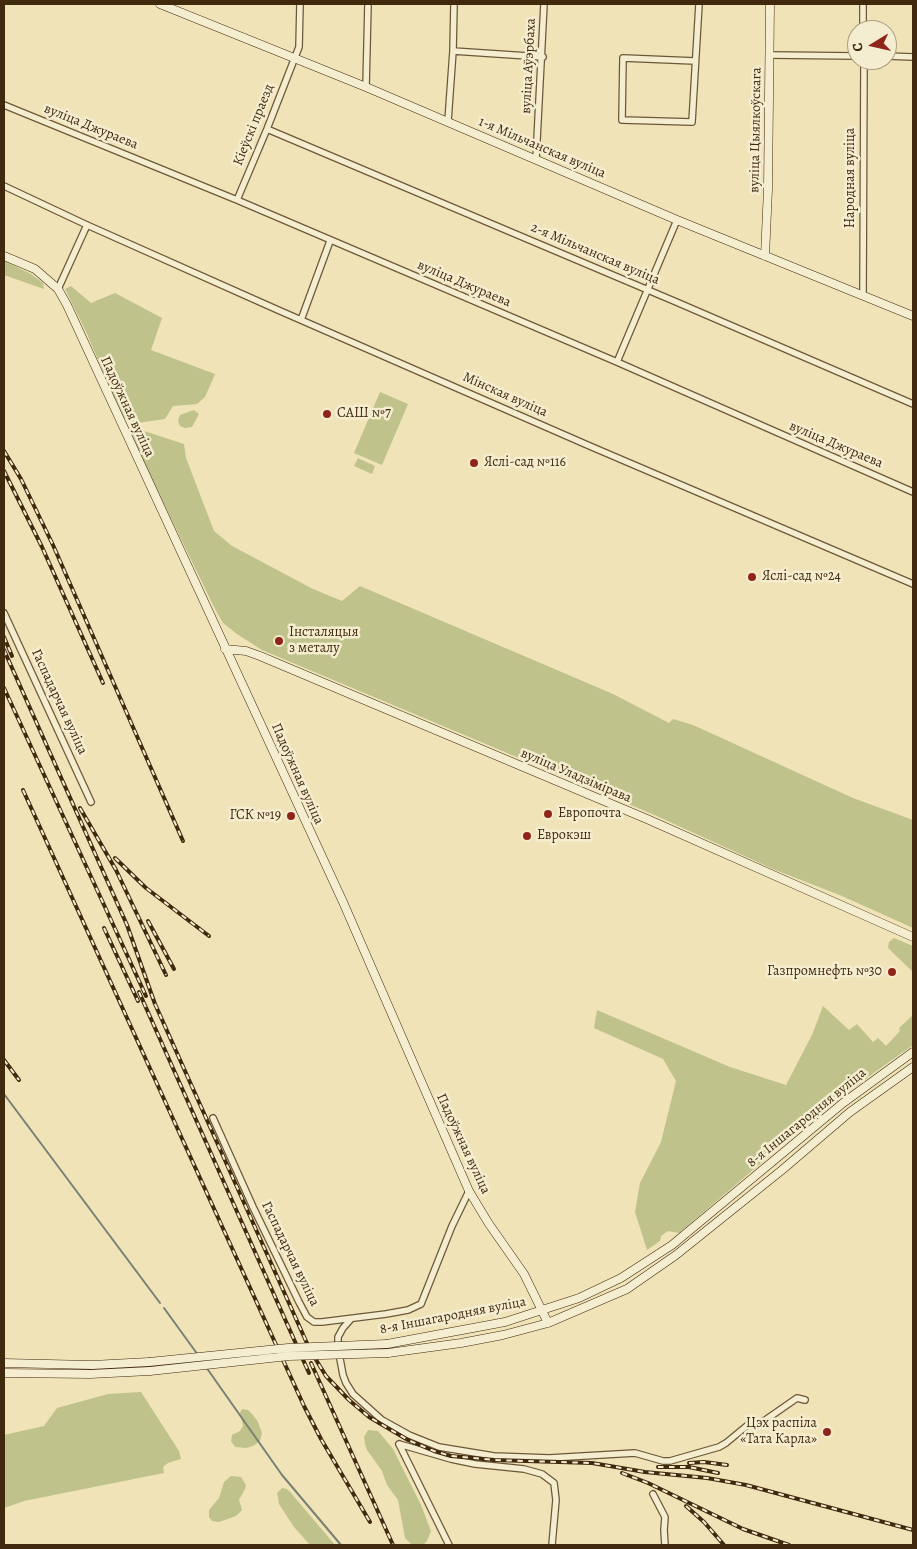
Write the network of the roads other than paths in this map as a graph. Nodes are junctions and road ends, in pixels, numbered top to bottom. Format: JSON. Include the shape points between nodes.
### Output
{"nodes":[{"id":1,"x":160,"y":4,"type":"edge"},
{"id":2,"x":300,"y":4,"type":"edge"},
{"id":3,"x":368,"y":4,"type":"edge"},
{"id":4,"x":454,"y":4,"type":"edge"},
{"id":5,"x":544,"y":4,"type":"edge"},
{"id":6,"x":699,"y":4,"type":"edge"},
{"id":7,"x":770,"y":4,"type":"edge"},
{"id":8,"x":863,"y":4,"type":"edge"},
{"id":9,"x":179,"y":8,"type":"edge"},
{"id":10,"x":863,"y":20,"type":"edge"},
{"id":11,"x":453,"y":51,"type":"junction"},
{"id":12,"x":770,"y":55,"type":"junction"},
{"id":13,"x":543,"y":56,"type":"junction"},
{"id":14,"x":847,"y":56,"type":"edge"},
{"id":15,"x":897,"y":56,"type":"edge"},
{"id":16,"x":913,"y":57,"type":"edge"},
{"id":17,"x":294,"y":59,"type":"junction"},
{"id":18,"x":696,"y":60,"type":"junction"},
{"id":19,"x":864,"y":70,"type":"edge"},
{"id":20,"x":366,"y":87,"type":"junction"},
{"id":21,"x":4,"y":105,"type":"edge"},
{"id":22,"x":448,"y":121,"type":"junction"},
{"id":23,"x":267,"y":129,"type":"junction"},
{"id":24,"x":536,"y":158,"type":"junction"},
{"id":25,"x":4,"y":186,"type":"edge"},
{"id":26,"x":237,"y":200,"type":"junction"},
{"id":27,"x":677,"y":220,"type":"junction"},
{"id":28,"x":87,"y":225,"type":"junction"},
{"id":29,"x":330,"y":241,"type":"junction"},
{"id":30,"x":4,"y":256,"type":"edge"},
{"id":31,"x":765,"y":256,"type":"junction"},
{"id":32,"x":58,"y":289,"type":"junction"},
{"id":33,"x":647,"y":290,"type":"junction"},
{"id":34,"x":863,"y":296,"type":"junction"},
{"id":35,"x":913,"y":316,"type":"edge"},
{"id":36,"x":301,"y":320,"type":"junction"},
{"id":37,"x":616,"y":362,"type":"junction"},
{"id":38,"x":913,"y":404,"type":"edge"},
{"id":39,"x":913,"y":492,"type":"edge"},
{"id":40,"x":913,"y":584,"type":"edge"},
{"id":41,"x":4,"y":613,"type":"edge"},
{"id":42,"x":225,"y":648,"type":"junction"},
{"id":43,"x":91,"y":802,"type":"dead end"},
{"id":44,"x":913,"y":937,"type":"edge"},
{"id":45,"x":913,"y":1052,"type":"edge"},
{"id":46,"x":913,"y":1066,"type":"edge"},
{"id":47,"x":213,"y":1118,"type":"dead end"},
{"id":48,"x":469,"y":1190,"type":"junction"},
{"id":49,"x":543,"y":1311,"type":"junction"},
{"id":50,"x":350,"y":1319,"type":"junction"},
{"id":51,"x":548,"y":1323,"type":"junction"},
{"id":52,"x":4,"y":1363,"type":"edge"},
{"id":53,"x":43,"y":1364,"type":"junction"},
{"id":54,"x":4,"y":1373,"type":"edge"},
{"id":55,"x":45,"y":1374,"type":"junction"},
{"id":56,"x":805,"y":1400,"type":"dead end"},
{"id":57,"x":653,"y":1494,"type":"dead end"},
{"id":58,"x":448,"y":1545,"type":"edge"},
{"id":59,"x":552,"y":1545,"type":"edge"},
{"id":60,"x":666,"y":1545,"type":"edge"}],
"edges":[{"from":1,"to":9,"type":"main road","name":"1-я Мільчанская вуліца"},
{"from":2,"to":17,"type":"street","name":"Кіеўскі праезд","via":[[300,40]]},
{"from":3,"to":20,"type":"street"},
{"from":4,"to":11,"type":"street"},
{"from":5,"to":13,"type":"street","name":"вуліца Аўэрбаха"},
{"from":6,"to":18,"type":"street"},
{"from":7,"to":12,"type":"main road","name":"вуліца Цыялкоўскага"},
{"from":8,"to":10,"type":"street"},
{"from":9,"to":17,"type":"main road","name":"1-я Мільчанская вуліца"},
{"from":11,"to":13,"type":"street"},
{"from":11,"to":22,"type":"street"},
{"from":12,"to":14,"type":"street"},
{"from":12,"to":31,"type":"main road","name":"вуліца Цыялкоўскага"},
{"from":13,"to":24,"type":"street","name":"вуліца Аўэрбаха"},
{"from":15,"to":16,"type":"street"},
{"from":17,"to":20,"type":"main road","name":"1-я Мільчанская вуліца"},
{"from":17,"to":23,"type":"street","name":"Кіеўскі праезд"},
{"from":18,"to":18,"type":"street","via":[[692,122],[622,120],[623,58]]},
{"from":19,"to":34,"type":"street","name":"Народная вуліца"},
{"from":20,"to":22,"type":"main road","name":"1-я Мільчанская вуліца"},
{"from":21,"to":26,"type":"street","name":"вуліца Джураева"},
{"from":22,"to":24,"type":"main road","name":"1-я Мільчанская вуліца"},
{"from":23,"to":26,"type":"street","name":"Кіеўскі праезд"},
{"from":23,"to":33,"type":"street","name":"2-я Мільчанская вуліца"},
{"from":24,"to":27,"type":"main road","name":"1-я Мільчанская вуліца"},
{"from":25,"to":28,"type":"street","name":"Мінская вуліца"},
{"from":26,"to":29,"type":"street","name":"вуліца Джураева"},
{"from":27,"to":31,"type":"main road","name":"1-я Мільчанская вуліца"},
{"from":27,"to":33,"type":"street"},
{"from":28,"to":32,"type":"street"},
{"from":28,"to":36,"type":"street","name":"Мінская вуліца"},
{"from":29,"to":36,"type":"street"},
{"from":29,"to":37,"type":"street","name":"вуліца Джураева"},
{"from":30,"to":32,"type":"main road","name":"Падоўжная вуліца","via":[[35,269]]},
{"from":31,"to":34,"type":"main road","name":"1-я Мільчанская вуліца"},
{"from":32,"to":42,"type":"main road","name":"Падоўжная вуліца"},
{"from":33,"to":37,"type":"street"},
{"from":33,"to":38,"type":"street","name":"2-я Мільчанская вуліца"},
{"from":34,"to":35,"type":"main road","name":"1-я Мільчанская вуліца"},
{"from":36,"to":40,"type":"street","name":"Мінская вуліца"},
{"from":37,"to":39,"type":"street","name":"вуліца Джураева"},
{"from":41,"to":43,"type":"street","name":"Гаспадарчая вуліца"},
{"from":42,"to":44,"type":"main road","name":"вуліца Уладзімірава","via":[[260,656],[648,819]]},
{"from":42,"to":48,"type":"main road","name":"Падоўжная вуліца","via":[[343,902]]},
{"from":45,"to":49,"type":"main road","name":"8-я Іншагародняя вуліца","via":[[843,1103],[663,1252],[599,1289]]},
{"from":46,"to":51,"type":"main road","name":"8-я Іншагародняя вуліца","via":[[850,1112],[676,1255],[627,1289]]},
{"from":47,"to":50,"type":"street","name":"Гаспадарчая вуліца","via":[[307,1317],[314,1322]]},
{"from":48,"to":49,"type":"main road","name":"Падоўжная вуліца","via":[[524,1274]]},
{"from":48,"to":50,"type":"street","name":"Гаспадарчая вуліца","via":[[421,1304],[408,1310]]},
{"from":49,"to":51,"type":"main road","name":"Падоўжная вуліца"},
{"from":49,"to":53,"type":"main road","name":"8-я Іншагародняя вуліца","bridge":true,"via":[[505,1322],[387,1344],[288,1348],[149,1362]]},
{"from":50,"to":56,"type":"street","via":[[338,1337],[338,1348],[343,1375],[353,1394],[382,1420],[439,1447],[494,1456],[549,1458],[629,1453],[670,1461],[719,1447],[749,1424],[761,1423],[798,1398]]},
{"from":51,"to":55,"type":"main road","name":"8-я Іншагародняя вуліца","bridge":true,"via":[[503,1335],[388,1353],[289,1356],[119,1373]]},
{"from":52,"to":53,"type":"main road","name":"8-я Іншагародняя вуліца"},
{"from":53,"to":55,"type":"main road"},
{"from":54,"to":55,"type":"main road","name":"8-я Іншагародняя вуліца"},
{"from":57,"to":60,"type":"street","via":[[664,1517]]},
{"from":58,"to":59,"type":"street","via":[[399,1444],[450,1459],[542,1474],[554,1483],[556,1500]]}]}
